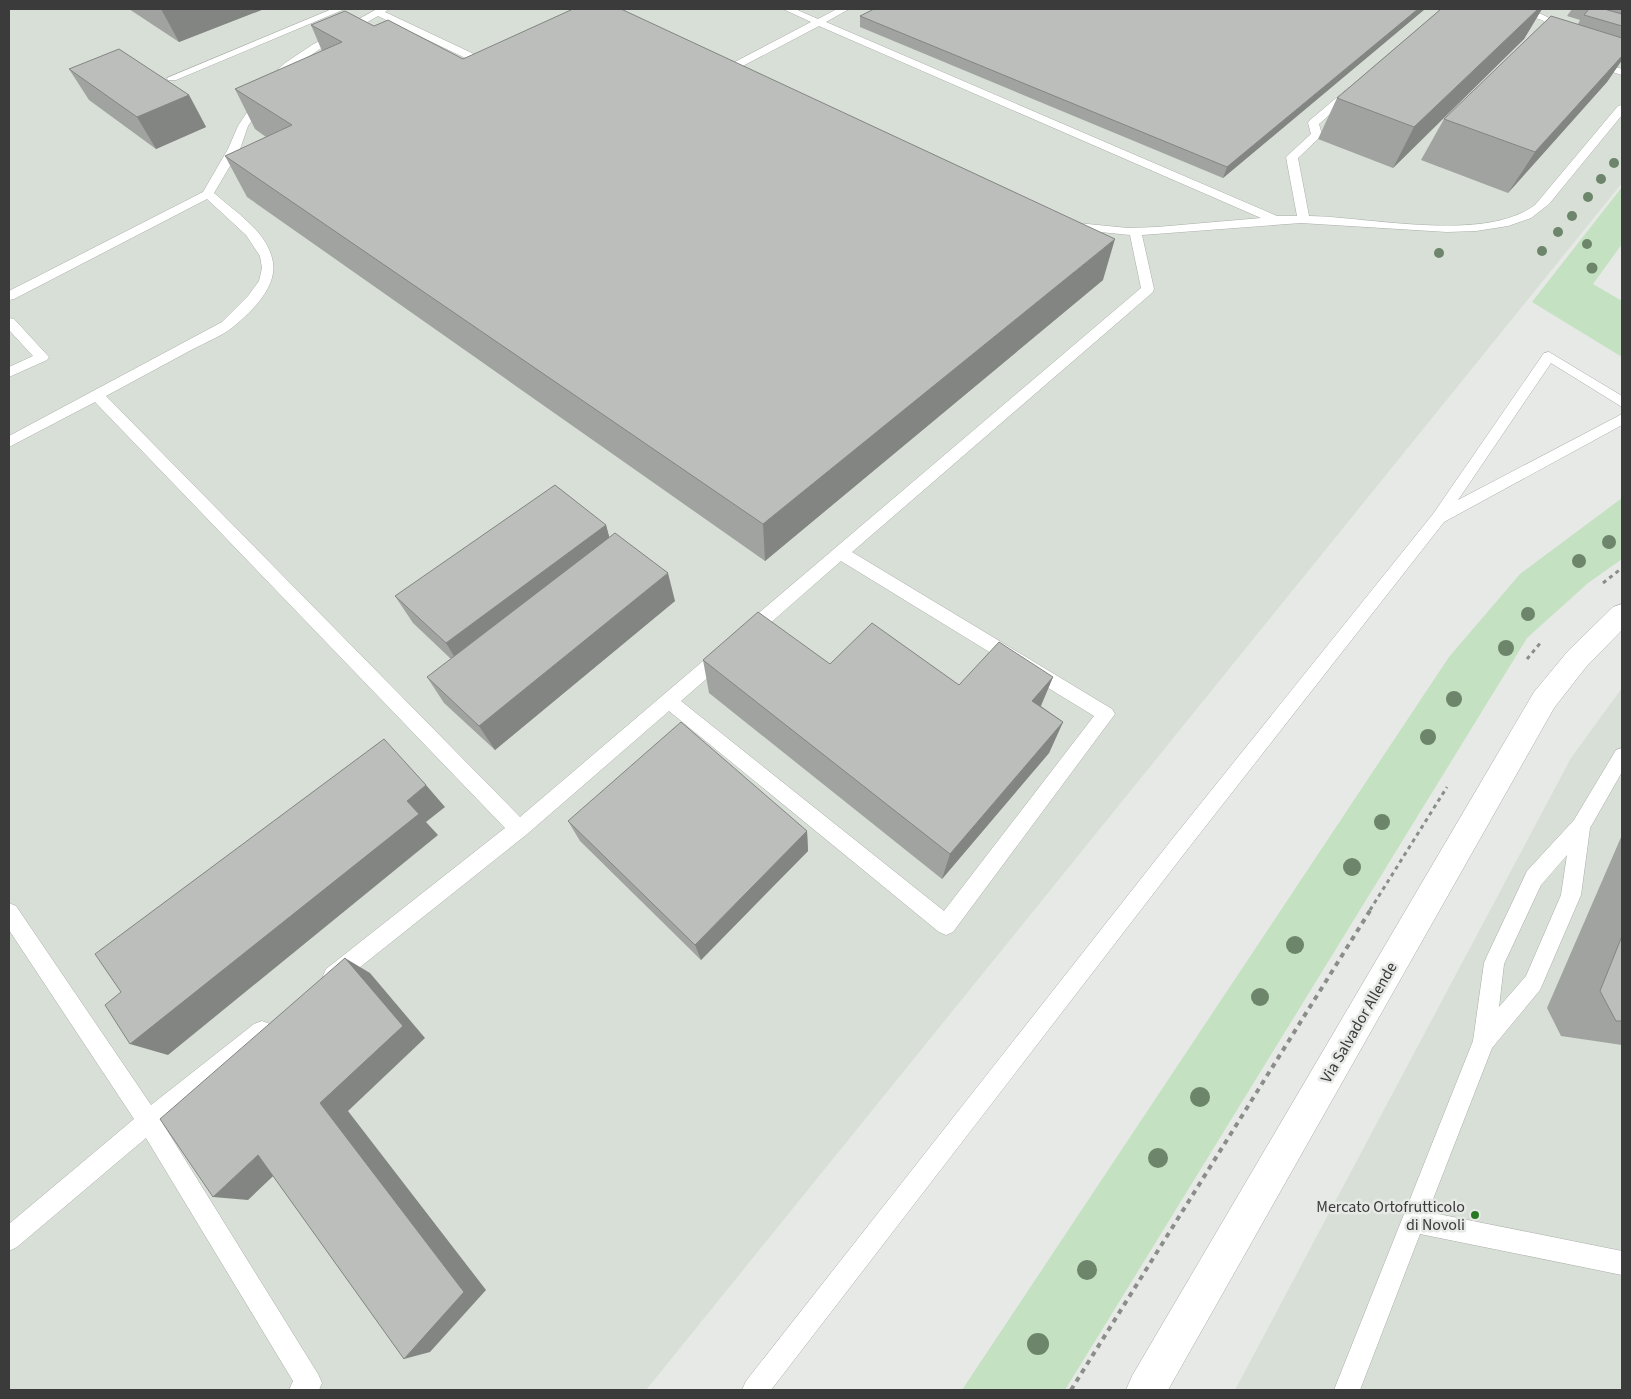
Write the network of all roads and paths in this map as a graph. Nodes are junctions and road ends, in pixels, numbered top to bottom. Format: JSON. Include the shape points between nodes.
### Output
{"nodes":[{"id":1,"x":340,"y":9,"type":"edge"},
{"id":2,"x":788,"y":9,"type":"edge"},
{"id":3,"x":844,"y":9,"type":"edge"},
{"id":4,"x":1513,"y":9,"type":"edge"},
{"id":5,"x":381,"y":10,"type":"edge"},
{"id":6,"x":818,"y":22,"type":"junction"},
{"id":7,"x":1553,"y":45,"type":"edge"},
{"id":8,"x":1584,"y":60,"type":"edge"},
{"id":9,"x":505,"y":63,"type":"edge"},
{"id":10,"x":1622,"y":72,"type":"edge"},
{"id":11,"x":750,"y":75,"type":"edge"},
{"id":12,"x":172,"y":78,"type":"dead end"},
{"id":13,"x":1358,"y":85,"type":"edge"},
{"id":14,"x":1622,"y":108,"type":"edge"},
{"id":15,"x":208,"y":194,"type":"junction"},
{"id":16,"x":1304,"y":219,"type":"junction"},
{"id":17,"x":1275,"y":220,"type":"junction"},
{"id":18,"x":1064,"y":222,"type":"edge"},
{"id":19,"x":1135,"y":231,"type":"junction"},
{"id":20,"x":9,"y":296,"type":"edge"},
{"id":21,"x":9,"y":322,"type":"edge"},
{"id":22,"x":9,"y":372,"type":"edge"},
{"id":23,"x":96,"y":395,"type":"junction"},
{"id":24,"x":1622,"y":402,"type":"edge"},
{"id":25,"x":1622,"y":419,"type":"edge"},
{"id":26,"x":9,"y":442,"type":"edge"},
{"id":27,"x":1438,"y":518,"type":"junction"},
{"id":28,"x":840,"y":553,"type":"junction"},
{"id":29,"x":1622,"y":568,"type":"edge"},
{"id":30,"x":1600,"y":586,"type":"dead end"},
{"id":31,"x":1622,"y":614,"type":"edge"},
{"id":32,"x":1545,"y":637,"type":"dead end"},
{"id":33,"x":1522,"y":667,"type":"dead end"},
{"id":34,"x":669,"y":701,"type":"junction"},
{"id":35,"x":1622,"y":756,"type":"edge"},
{"id":36,"x":1448,"y":785,"type":"dead end"},
{"id":37,"x":1581,"y":826,"type":"junction"},
{"id":38,"x":519,"y":829,"type":"junction"},
{"id":39,"x":9,"y":913,"type":"edge"},
{"id":40,"x":319,"y":987,"type":"edge"},
{"id":41,"x":272,"y":1024,"type":"edge"},
{"id":42,"x":1484,"y":1041,"type":"junction"},
{"id":43,"x":149,"y":1121,"type":"junction"},
{"id":44,"x":1413,"y":1221,"type":"junction"},
{"id":45,"x":9,"y":1239,"type":"edge"},
{"id":46,"x":1622,"y":1263,"type":"edge"},
{"id":47,"x":302,"y":1390,"type":"edge"},
{"id":48,"x":755,"y":1390,"type":"edge"},
{"id":49,"x":1071,"y":1390,"type":"edge"},
{"id":50,"x":1146,"y":1390,"type":"edge"},
{"id":51,"x":1346,"y":1390,"type":"edge"}],
"edges":[{"from":1,"to":12,"type":"lane"},
{"from":2,"to":6,"type":"lane"},
{"from":3,"to":6,"type":"lane"},
{"from":4,"to":7,"type":"lane","via":[[1545,18],[1555,27],[1548,36]]},
{"from":5,"to":9,"type":"lane","via":[[486,64]]},
{"from":5,"to":15,"type":"lane","via":[[316,46],[275,78],[243,126],[234,149]]},
{"from":6,"to":11,"type":"lane","via":[[728,65]]},
{"from":6,"to":17,"type":"lane"},
{"from":8,"to":10,"type":"lane"},
{"from":13,"to":16,"type":"lane","via":[[1313,123],[1317,135],[1292,157]]},
{"from":14,"to":16,"type":"lane","via":[[1544,202],[1527,215],[1506,223],[1468,228],[1428,228]]},
{"from":15,"to":20,"type":"lane"},
{"from":15,"to":23,"type":"lane","via":[[263,245],[268,260],[266,280],[227,325]]},
{"from":16,"to":17,"type":"lane"},
{"from":17,"to":19,"type":"lane"},
{"from":18,"to":19,"type":"lane","via":[[1102,230]]},
{"from":19,"to":28,"type":"lane","via":[[1148,289]]},
{"from":21,"to":22,"type":"lane","via":[[42,357]]},
{"from":23,"to":26,"type":"lane"},
{"from":23,"to":38,"type":"lane"},
{"from":24,"to":27,"type":"lane","via":[[1549,356]]},
{"from":25,"to":27,"type":"lane"},
{"from":27,"to":48,"type":"lane"},
{"from":28,"to":34,"type":"lane"},
{"from":28,"to":34,"type":"lane","via":[[1106,714],[946,925]]},
{"from":29,"to":30,"type":"path"},
{"from":31,"to":50,"type":"street","name":"Via Salvador Allende","via":[[1577,659],[1544,700]]},
{"from":32,"to":33,"type":"path"},
{"from":34,"to":38,"type":"lane"},
{"from":35,"to":37,"type":"lane"},
{"from":36,"to":49,"type":"path"},
{"from":37,"to":42,"type":"lane","via":[[1571,895],[1533,983]]},
{"from":37,"to":42,"type":"lane","via":[[1534,878],[1494,963]]},
{"from":38,"to":40,"type":"lane"},
{"from":39,"to":43,"type":"lane"},
{"from":41,"to":43,"type":"lane"},
{"from":42,"to":44,"type":"lane"},
{"from":43,"to":45,"type":"lane"},
{"from":43,"to":47,"type":"lane","via":[[309,1383]]},
{"from":44,"to":46,"type":"lane"},
{"from":44,"to":51,"type":"lane"}]}
